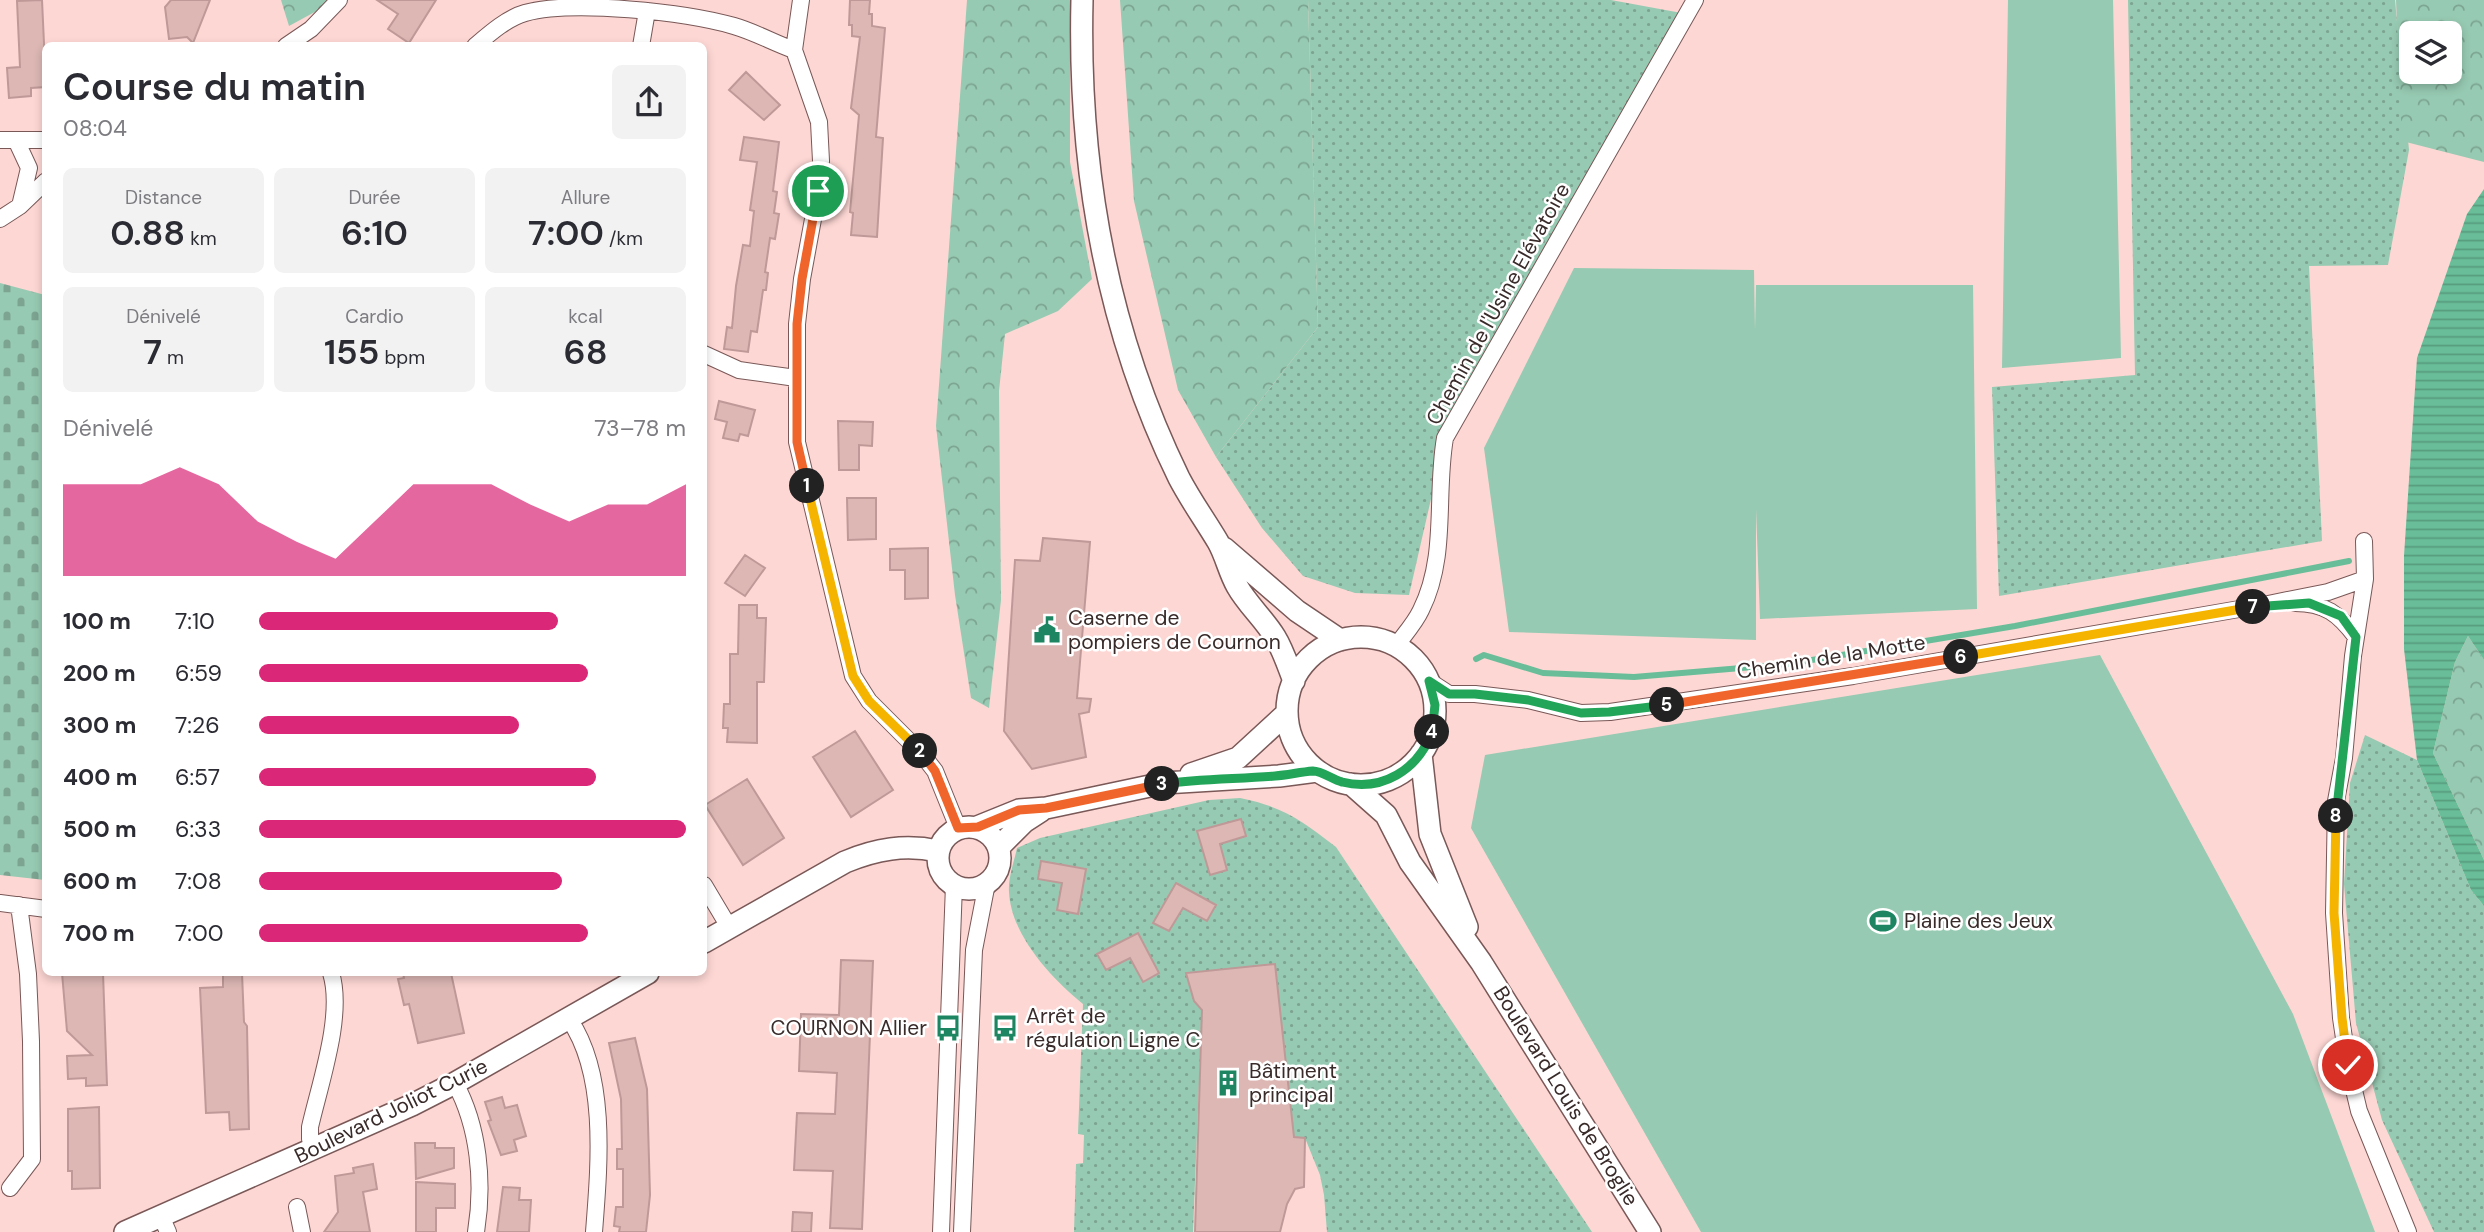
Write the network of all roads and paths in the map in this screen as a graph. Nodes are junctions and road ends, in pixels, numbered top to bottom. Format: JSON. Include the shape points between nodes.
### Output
{"nodes":[{"id":1,"x":339,"y":0,"type":"edge"},
{"id":2,"x":801,"y":0,"type":"edge"},
{"id":3,"x":1082,"y":0,"type":"edge"},
{"id":4,"x":1695,"y":0,"type":"edge"},
{"id":5,"x":522,"y":7,"type":"edge"},
{"id":6,"x":647,"y":11,"type":"junction"},
{"id":7,"x":292,"y":42,"type":"edge"},
{"id":8,"x":480,"y":42,"type":"edge"},
{"id":9,"x":641,"y":42,"type":"edge"},
{"id":10,"x":794,"y":50,"type":"junction"},
{"id":11,"x":8,"y":140,"type":"edge"},
{"id":12,"x":42,"y":140,"type":"edge"},
{"id":13,"x":42,"y":185,"type":"edge"},
{"id":14,"x":20,"y":206,"type":"junction"},
{"id":15,"x":0,"y":219,"type":"edge"},
{"id":16,"x":707,"y":355,"type":"edge"},
{"id":17,"x":796,"y":378,"type":"junction"},
{"id":18,"x":2364,"y":541,"type":"dead end"},
{"id":19,"x":1218,"y":543,"type":"junction"},
{"id":20,"x":2365,"y":579,"type":"junction"},
{"id":21,"x":2268,"y":604,"type":"junction"},
{"id":22,"x":2356,"y":637,"type":"junction"},
{"id":23,"x":1339,"y":640,"type":"junction"},
{"id":24,"x":1396,"y":646,"type":"junction"},
{"id":25,"x":1293,"y":681,"type":"junction"},
{"id":26,"x":1429,"y":681,"type":"junction"},
{"id":27,"x":1287,"y":713,"type":"junction"},
{"id":28,"x":1421,"y":754,"type":"junction"},
{"id":29,"x":1317,"y":771,"type":"junction"},
{"id":30,"x":1164,"y":783,"type":"junction"},
{"id":31,"x":1351,"y":784,"type":"junction"},
{"id":32,"x":1046,"y":808,"type":"junction"},
{"id":33,"x":968,"y":828,"type":"junction"},
{"id":34,"x":999,"y":847,"type":"junction"},
{"id":35,"x":938,"y":851,"type":"junction"},
{"id":36,"x":987,"y":883,"type":"junction"},
{"id":37,"x":954,"y":885,"type":"junction"},
{"id":38,"x":707,"y":890,"type":"edge"},
{"id":39,"x":0,"y":903,"type":"edge"},
{"id":40,"x":19,"y":905,"type":"junction"},
{"id":41,"x":42,"y":908,"type":"edge"},
{"id":42,"x":729,"y":927,"type":"junction"},
{"id":43,"x":707,"y":940,"type":"edge"},
{"id":44,"x":1481,"y":962,"type":"junction"},
{"id":45,"x":332,"y":976,"type":"edge"},
{"id":46,"x":643,"y":976,"type":"edge"},
{"id":47,"x":569,"y":1019,"type":"junction"},
{"id":48,"x":455,"y":1083,"type":"junction"},
{"id":49,"x":314,"y":1149,"type":"junction"},
{"id":50,"x":10,"y":1188,"type":"dead end"},
{"id":51,"x":297,"y":1207,"type":"dead end"},
{"id":52,"x":165,"y":1224,"type":"edge"},
{"id":53,"x":125,"y":1232,"type":"edge"},
{"id":54,"x":302,"y":1232,"type":"edge"},
{"id":55,"x":477,"y":1232,"type":"edge"},
{"id":56,"x":594,"y":1232,"type":"edge"},
{"id":57,"x":941,"y":1232,"type":"edge"},
{"id":58,"x":962,"y":1232,"type":"edge"},
{"id":59,"x":1650,"y":1232,"type":"edge"},
{"id":60,"x":2409,"y":1232,"type":"edge"}],
"edges":[{"from":1,"to":7,"type":"street"},
{"from":2,"to":10,"type":"street"},
{"from":3,"to":19,"type":"main road","via":[[1087,152],[1108,279],[1130,361],[1153,419],[1196,510]]},
{"from":4,"to":24,"type":"street","name":"Chemin de l'Usine Elévatoire","via":[[1445,438],[1436,568],[1421,611]]},
{"from":5,"to":6,"type":"street"},
{"from":5,"to":8,"type":"street"},
{"from":6,"to":9,"type":"street"},
{"from":6,"to":10,"type":"street","via":[[735,26]]},
{"from":10,"to":17,"type":"street","via":[[819,122],[821,162],[799,301]]},
{"from":11,"to":12,"type":"street"},
{"from":11,"to":14,"type":"street","via":[[29,168]]},
{"from":13,"to":14,"type":"street"},
{"from":14,"to":15,"type":"street"},
{"from":16,"to":17,"type":"street","via":[[739,370]]},
{"from":17,"to":33,"type":"street","via":[[797,442],[853,676],[869,701],[921,752]]},
{"from":18,"to":20,"type":"street"},
{"from":19,"to":23,"type":"main road","via":[[1297,611]]},
{"from":19,"to":25,"type":"main road","via":[[1237,586],[1275,637]]},
{"from":20,"to":21,"type":"street","name":"Chemin de la Motte"},
{"from":20,"to":22,"type":"street"},
{"from":21,"to":22,"type":"street","via":[[2309,603],[2341,616]]},
{"from":21,"to":26,"type":"street","name":"Chemin de la Motte","via":[[1853,676],[1609,712],[1581,713],[1528,700],[1449,694]]},
{"from":22,"to":60,"type":"street","via":[[2336,801],[2334,913],[2342,1018],[2360,1111]]},
{"from":23,"to":24,"type":"main road","via":[[1369,638]]},
{"from":23,"to":25,"type":"main road","via":[[1308,660]]},
{"from":24,"to":26,"type":"main road","via":[[1416,661]]},
{"from":25,"to":27,"type":"main road"},
{"from":26,"to":28,"type":"main road","via":[[1435,718]]},
{"from":27,"to":29,"type":"main road","via":[[1299,751]]},
{"from":27,"to":30,"type":"main road","via":[[1238,758]]},
{"from":28,"to":31,"type":"main road","via":[[1390,779]]},
{"from":28,"to":44,"type":"main road","name":"Boulevard Louis de Broglie","via":[[1430,834]]},
{"from":29,"to":30,"type":"main road"},
{"from":29,"to":31,"type":"main road"},
{"from":30,"to":32,"type":"main road"},
{"from":31,"to":44,"type":"main road","name":"Boulevard Louis de Broglie","via":[[1385,815],[1410,862]]},
{"from":32,"to":33,"type":"main road","via":[[1019,810]]},
{"from":32,"to":34,"type":"main road","via":[[1024,821]]},
{"from":33,"to":34,"type":"main road","via":[[986,831]]},
{"from":33,"to":35,"type":"main road","via":[[947,836]]},
{"from":34,"to":36,"type":"main road","via":[[998,871]]},
{"from":35,"to":37,"type":"main road","via":[[941,871]]},
{"from":35,"to":42,"type":"main road","via":[[898,848],[867,853]]},
{"from":36,"to":37,"type":"main road","via":[[970,889]]},
{"from":36,"to":58,"type":"street","via":[[974,950]]},
{"from":37,"to":57,"type":"street"},
{"from":38,"to":42,"type":"street"},
{"from":39,"to":40,"type":"street"},
{"from":40,"to":41,"type":"street"},
{"from":40,"to":50,"type":"street","via":[[28,974],[32,1159]]},
{"from":42,"to":43,"type":"main road"},
{"from":44,"to":59,"type":"main road","name":"Boulevard Louis de Broglie"},
{"from":45,"to":49,"type":"street","via":[[334,1021],[310,1127]]},
{"from":46,"to":47,"type":"main road","name":"Boulevard Joliot Curie"},
{"from":47,"to":48,"type":"main road","name":"Boulevard Joliot Curie"},
{"from":47,"to":56,"type":"street","via":[[587,1052],[597,1120],[600,1166]]},
{"from":48,"to":49,"type":"main road","name":"Boulevard Joliot Curie"},
{"from":48,"to":55,"type":"street","via":[[476,1150]]},
{"from":49,"to":52,"type":"main road","name":"Boulevard Joliot Curie"},
{"from":51,"to":54,"type":"street"},
{"from":52,"to":53,"type":"main road","name":"Boulevard Joliot Curie"}]}
